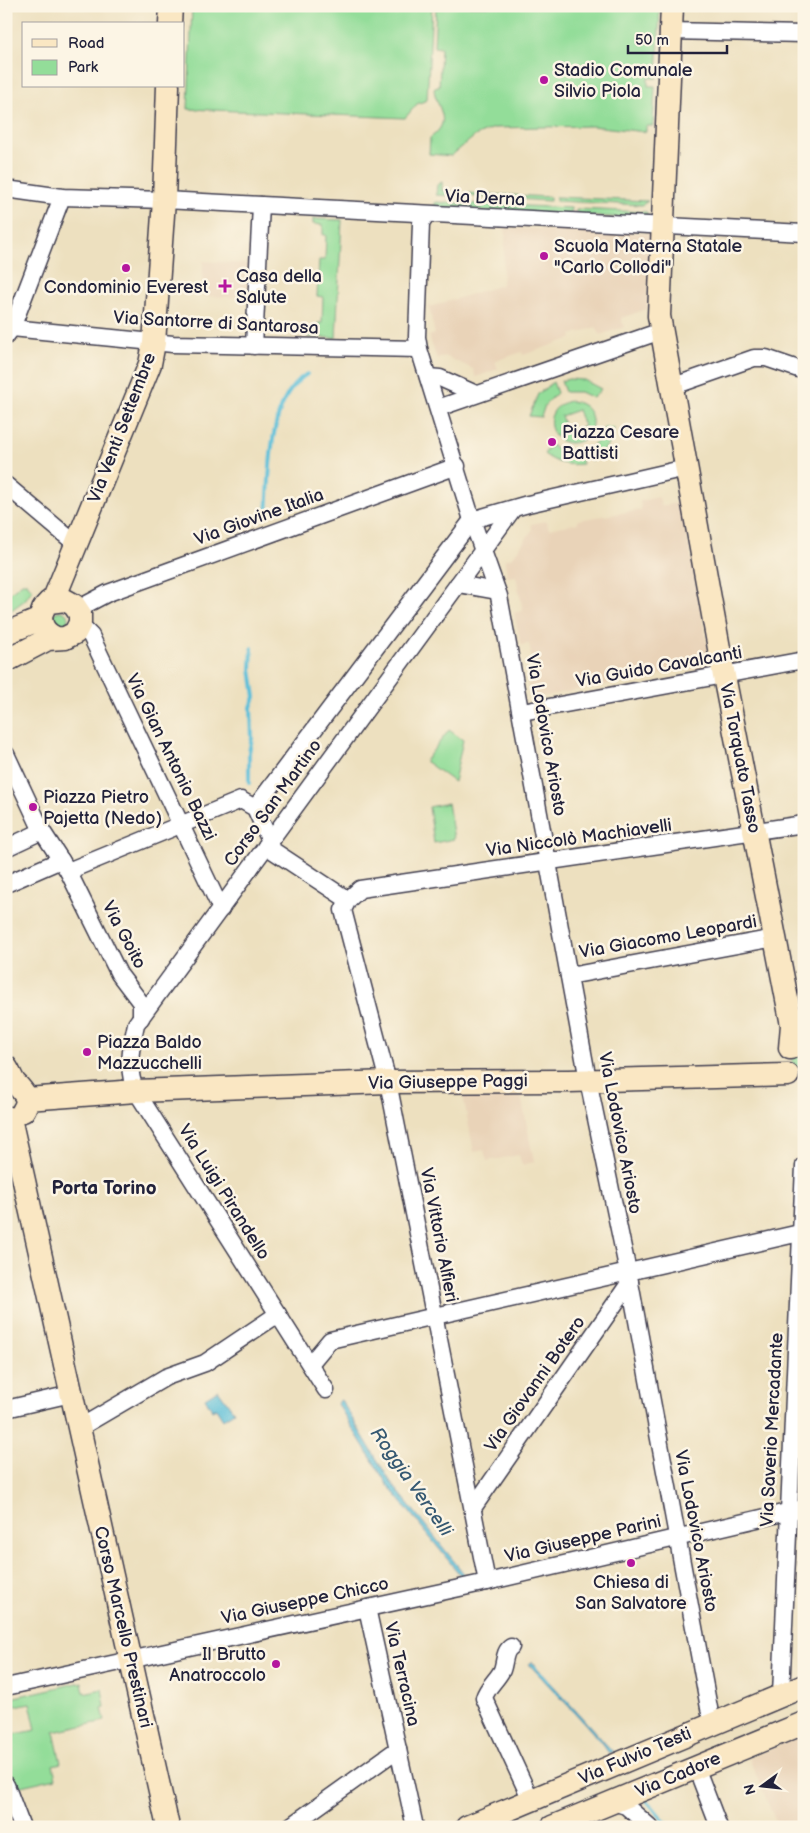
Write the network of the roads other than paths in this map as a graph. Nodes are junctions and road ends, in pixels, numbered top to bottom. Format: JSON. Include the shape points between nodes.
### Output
{"nodes":[{"id":1,"x":171,"y":6,"type":"edge"},
{"id":2,"x":672,"y":6,"type":"edge"},
{"id":3,"x":170,"y":22,"type":"edge"},
{"id":4,"x":670,"y":30,"type":"junction"},
{"id":5,"x":804,"y":34,"type":"edge"},
{"id":6,"x":168,"y":88,"type":"edge"},
{"id":7,"x":6,"y":189,"type":"edge"},
{"id":8,"x":62,"y":197,"type":"junction"},
{"id":9,"x":164,"y":200,"type":"junction"},
{"id":10,"x":261,"y":205,"type":"junction"},
{"id":11,"x":426,"y":215,"type":"junction"},
{"id":12,"x":662,"y":227,"type":"junction"},
{"id":13,"x":804,"y":233,"type":"edge"},
{"id":14,"x":660,"y":324,"type":"junction"},
{"id":15,"x":9,"y":332,"type":"edge"},
{"id":16,"x":154,"y":343,"type":"junction"},
{"id":17,"x":254,"y":346,"type":"junction"},
{"id":18,"x":419,"y":349,"type":"junction"},
{"id":19,"x":804,"y":371,"type":"edge"},
{"id":20,"x":428,"y":377,"type":"junction"},
{"id":21,"x":671,"y":387,"type":"junction"},
{"id":22,"x":476,"y":394,"type":"junction"},
{"id":23,"x":438,"y":408,"type":"junction"},
{"id":24,"x":457,"y":466,"type":"junction"},
{"id":25,"x":686,"y":468,"type":"junction"},
{"id":26,"x":6,"y":485,"type":"edge"},
{"id":27,"x":513,"y":509,"type":"junction"},
{"id":28,"x":472,"y":520,"type":"junction"},
{"id":29,"x":482,"y":551,"type":"junction"},
{"id":30,"x":73,"y":554,"type":"junction"},
{"id":31,"x":458,"y":584,"type":"junction"},
{"id":32,"x":497,"y":591,"type":"junction"},
{"id":33,"x":63,"y":612,"type":"junction"},
{"id":34,"x":6,"y":634,"type":"edge"},
{"id":35,"x":804,"y":660,"type":"edge"},
{"id":36,"x":6,"y":661,"type":"edge"},
{"id":37,"x":724,"y":676,"type":"junction"},
{"id":38,"x":522,"y":712,"type":"junction"},
{"id":39,"x":6,"y":754,"type":"edge"},
{"id":40,"x":255,"y":808,"type":"junction"},
{"id":41,"x":182,"y":824,"type":"junction"},
{"id":42,"x":804,"y":824,"type":"edge"},
{"id":43,"x":42,"y":832,"type":"junction"},
{"id":44,"x":754,"y":832,"type":"junction"},
{"id":45,"x":268,"y":843,"type":"junction"},
{"id":46,"x":6,"y":848,"type":"edge"},
{"id":47,"x":549,"y":863,"type":"junction"},
{"id":48,"x":65,"y":866,"type":"junction"},
{"id":49,"x":6,"y":884,"type":"edge"},
{"id":50,"x":354,"y":895,"type":"junction"},
{"id":51,"x":221,"y":909,"type":"junction"},
{"id":52,"x":775,"y":938,"type":"junction"},
{"id":53,"x":569,"y":976,"type":"junction"},
{"id":54,"x":141,"y":1018,"type":"junction"},
{"id":55,"x":795,"y":1053,"type":"edge"},
{"id":56,"x":588,"y":1080,"type":"junction"},
{"id":57,"x":388,"y":1082,"type":"junction"},
{"id":58,"x":14,"y":1084,"type":"edge"},
{"id":59,"x":136,"y":1091,"type":"junction"},
{"id":60,"x":8,"y":1117,"type":"edge"},
{"id":61,"x":804,"y":1166,"type":"edge"},
{"id":62,"x":802,"y":1232,"type":"edge"},
{"id":63,"x":629,"y":1277,"type":"junction"},
{"id":64,"x":278,"y":1314,"type":"junction"},
{"id":65,"x":435,"y":1316,"type":"junction"},
{"id":66,"x":310,"y":1364,"type":"junction"},
{"id":67,"x":326,"y":1390,"type":"dead end"},
{"id":68,"x":71,"y":1394,"type":"junction"},
{"id":69,"x":6,"y":1409,"type":"edge"},
{"id":70,"x":79,"y":1428,"type":"junction"},
{"id":71,"x":473,"y":1508,"type":"junction"},
{"id":72,"x":796,"y":1510,"type":"edge"},
{"id":73,"x":677,"y":1538,"type":"junction"},
{"id":74,"x":487,"y":1582,"type":"junction"},
{"id":75,"x":366,"y":1608,"type":"junction"},
{"id":76,"x":511,"y":1647,"type":"dead end"},
{"id":77,"x":130,"y":1659,"type":"junction"},
{"id":78,"x":804,"y":1686,"type":"edge"},
{"id":79,"x":6,"y":1687,"type":"edge"},
{"id":80,"x":781,"y":1696,"type":"junction"},
{"id":81,"x":804,"y":1723,"type":"edge"},
{"id":82,"x":712,"y":1724,"type":"junction"},
{"id":83,"x":398,"y":1750,"type":"junction"},
{"id":84,"x":696,"y":1767,"type":"junction"},
{"id":85,"x":6,"y":1785,"type":"edge"},
{"id":86,"x":531,"y":1800,"type":"junction"},
{"id":87,"x":613,"y":1802,"type":"junction"},
{"id":88,"x":22,"y":1827,"type":"edge"},
{"id":89,"x":168,"y":1827,"type":"edge"},
{"id":90,"x":289,"y":1827,"type":"edge"},
{"id":91,"x":415,"y":1827,"type":"edge"},
{"id":92,"x":467,"y":1827,"type":"edge"},
{"id":93,"x":552,"y":1827,"type":"edge"},
{"id":94,"x":650,"y":1827,"type":"edge"},
{"id":95,"x":719,"y":1827,"type":"edge"}],
"edges":[{"from":1,"to":3,"type":"main road"},
{"from":2,"to":4,"type":"main road"},
{"from":4,"to":5,"type":"street"},
{"from":4,"to":12,"type":"main road"},
{"from":6,"to":9,"type":"main road","name":"Via Venti Settembre"},
{"from":7,"to":8,"type":"street","name":"Via Derna"},
{"from":8,"to":9,"type":"street","name":"Via Derna"},
{"from":8,"to":15,"type":"street"},
{"from":9,"to":10,"type":"street","name":"Via Derna"},
{"from":9,"to":16,"type":"main road","name":"Via Venti Settembre"},
{"from":10,"to":11,"type":"street","name":"Via Derna"},
{"from":10,"to":17,"type":"street"},
{"from":11,"to":12,"type":"street","name":"Via Derna"},
{"from":11,"to":18,"type":"street","via":[[421,223]]},
{"from":12,"to":13,"type":"street","name":"Via Derna"},
{"from":12,"to":14,"type":"main road"},
{"from":14,"to":21,"type":"main road"},
{"from":14,"to":22,"type":"street"},
{"from":15,"to":16,"type":"street","name":"Via Santorre di Santarosa"},
{"from":16,"to":17,"type":"street","name":"Via Santorre di Santarosa"},
{"from":16,"to":30,"type":"main road","name":"Via Venti Settembre","via":[[150,364]]},
{"from":17,"to":18,"type":"street","name":"Via Santorre di Santarosa"},
{"from":18,"to":20,"type":"street"},
{"from":19,"to":21,"type":"street","via":[[766,358],[754,358]]},
{"from":20,"to":22,"type":"street","via":[[440,378]]},
{"from":20,"to":23,"type":"street"},
{"from":21,"to":25,"type":"main road"},
{"from":22,"to":23,"type":"street"},
{"from":23,"to":24,"type":"street"},
{"from":24,"to":28,"type":"street"},
{"from":24,"to":33,"type":"street","name":"Via Giovine Italia"},
{"from":25,"to":27,"type":"street"},
{"from":25,"to":37,"type":"main road","name":"Via Torquato Tasso"},
{"from":26,"to":30,"type":"street"},
{"from":27,"to":28,"type":"street"},
{"from":27,"to":29,"type":"street"},
{"from":28,"to":29,"type":"street"},
{"from":28,"to":40,"type":"street","name":"Corso San Martino"},
{"from":29,"to":31,"type":"street","name":"Corso San Martino"},
{"from":29,"to":32,"type":"street","name":"Via Lodovico Ariosto"},
{"from":30,"to":33,"type":"main road","name":"Via Venti Settembre"},
{"from":31,"to":32,"type":"street"},
{"from":31,"to":45,"type":"street","name":"Corso San Martino"},
{"from":32,"to":38,"type":"street","name":"Via Lodovico Ariosto"},
{"from":33,"to":34,"type":"main road"},
{"from":33,"to":36,"type":"main road","via":[[44,630],[54,637]]},
{"from":33,"to":41,"type":"street","name":"Via Gian Antonio Bazzi","via":[[90,636]]},
{"from":35,"to":37,"type":"street","name":"Via Guido Cavalcanti"},
{"from":37,"to":38,"type":"street","name":"Via Guido Cavalcanti"},
{"from":37,"to":44,"type":"main road","name":"Via Torquato Tasso"},
{"from":38,"to":47,"type":"street","name":"Via Lodovico Ariosto"},
{"from":39,"to":43,"type":"street"},
{"from":40,"to":41,"type":"street","via":[[241,800]]},
{"from":40,"to":45,"type":"street"},
{"from":41,"to":48,"type":"street"},
{"from":41,"to":51,"type":"street","name":"Via Gian Antonio Bazzi"},
{"from":42,"to":44,"type":"street","name":"Via Niccolò Machiavelli"},
{"from":43,"to":46,"type":"street"},
{"from":43,"to":48,"type":"street"},
{"from":44,"to":47,"type":"street","name":"Via Niccolò Machiavelli"},
{"from":44,"to":52,"type":"main road","name":"Via Torquato Tasso"},
{"from":45,"to":50,"type":"street"},
{"from":45,"to":51,"type":"street","name":"Corso San Martino"},
{"from":47,"to":50,"type":"street","name":"Via Niccolò Machiavelli"},
{"from":47,"to":53,"type":"street","name":"Via Lodovico Ariosto"},
{"from":48,"to":49,"type":"street"},
{"from":48,"to":54,"type":"street","name":"Via Goito","via":[[119,974],[141,1003]]},
{"from":50,"to":57,"type":"street","name":"Via Vittorio Alfieri","via":[[343,910]]},
{"from":51,"to":54,"type":"street","name":"Corso San Martino"},
{"from":52,"to":53,"type":"street","name":"Via Giacomo Leopardi"},
{"from":52,"to":55,"type":"main road","name":"Via Torquato Tasso"},
{"from":53,"to":56,"type":"street","name":"Via Lodovico Ariosto"},
{"from":54,"to":59,"type":"street","name":"Corso San Martino","via":[[136,1024],[130,1050],[132,1082]]},
{"from":55,"to":56,"type":"main road","name":"Via Giuseppe Paggi","via":[[760,1076]]},
{"from":56,"to":57,"type":"main road","name":"Via Giuseppe Paggi"},
{"from":56,"to":63,"type":"street","name":"Via Lodovico Ariosto"},
{"from":57,"to":59,"type":"main road","name":"Via Giuseppe Paggi"},
{"from":57,"to":65,"type":"street","name":"Via Vittorio Alfieri"},
{"from":58,"to":59,"type":"main road"},
{"from":58,"to":60,"type":"main road","via":[[22,1112]]},
{"from":59,"to":64,"type":"street","name":"Via Luigi Pirandello"},
{"from":60,"to":68,"type":"main road","name":"Corso Marcello Prestinari"},
{"from":61,"to":62,"type":"street","name":"Via Saverio Mercadante"},
{"from":62,"to":63,"type":"street"},
{"from":62,"to":72,"type":"street","name":"Via Saverio Mercadante"},
{"from":63,"to":65,"type":"street"},
{"from":63,"to":71,"type":"street","name":"Via Giovanni Botero"},
{"from":63,"to":73,"type":"street","name":"Via Lodovico Ariosto"},
{"from":64,"to":66,"type":"street","name":"Via Luigi Pirandello"},
{"from":64,"to":70,"type":"street","via":[[205,1362],[166,1377]]},
{"from":65,"to":66,"type":"street","via":[[330,1340]]},
{"from":65,"to":71,"type":"street","name":"Via Vittorio Alfieri"},
{"from":66,"to":67,"type":"street","name":"Via Luigi Pirandello"},
{"from":68,"to":69,"type":"street"},
{"from":68,"to":70,"type":"main road","name":"Corso Marcello Prestinari"},
{"from":70,"to":77,"type":"main road","name":"Corso Marcello Prestinari"},
{"from":71,"to":74,"type":"street","name":"Via Vittorio Alfieri"},
{"from":72,"to":73,"type":"street","name":"Via Giuseppe Parini"},
{"from":72,"to":80,"type":"street","name":"Via Saverio Mercadante"},
{"from":73,"to":74,"type":"street","name":"Via Giuseppe Parini"},
{"from":73,"to":82,"type":"street","name":"Via Lodovico Ariosto"},
{"from":74,"to":75,"type":"street","name":"Via Giuseppe Chicco"},
{"from":75,"to":77,"type":"street","name":"Via Giuseppe Chicco"},
{"from":75,"to":83,"type":"street","name":"Via Terracina"},
{"from":76,"to":86,"type":"street","via":[[506,1651],[499,1677],[484,1698]]},
{"from":77,"to":79,"type":"street","name":"Via Giuseppe Chicco"},
{"from":77,"to":89,"type":"main road","name":"Corso Marcello Prestinari"},
{"from":78,"to":80,"type":"main road","name":"Via Fulvio Testi"},
{"from":80,"to":82,"type":"main road","name":"Via Fulvio Testi"},
{"from":81,"to":84,"type":"main road","name":"Via Cadore"},
{"from":82,"to":86,"type":"main road","name":"Via Fulvio Testi"},
{"from":83,"to":90,"type":"street","name":"Via Terracina"},
{"from":83,"to":91,"type":"street","name":"Via Terracina"},
{"from":84,"to":87,"type":"main road","name":"Via Cadore"},
{"from":84,"to":95,"type":"street"},
{"from":85,"to":88,"type":"street"},
{"from":86,"to":92,"type":"main road","name":"Via Fulvio Testi"},
{"from":87,"to":93,"type":"main road","name":"Via Cadore"},
{"from":87,"to":94,"type":"street","via":[[626,1806]]}]}
